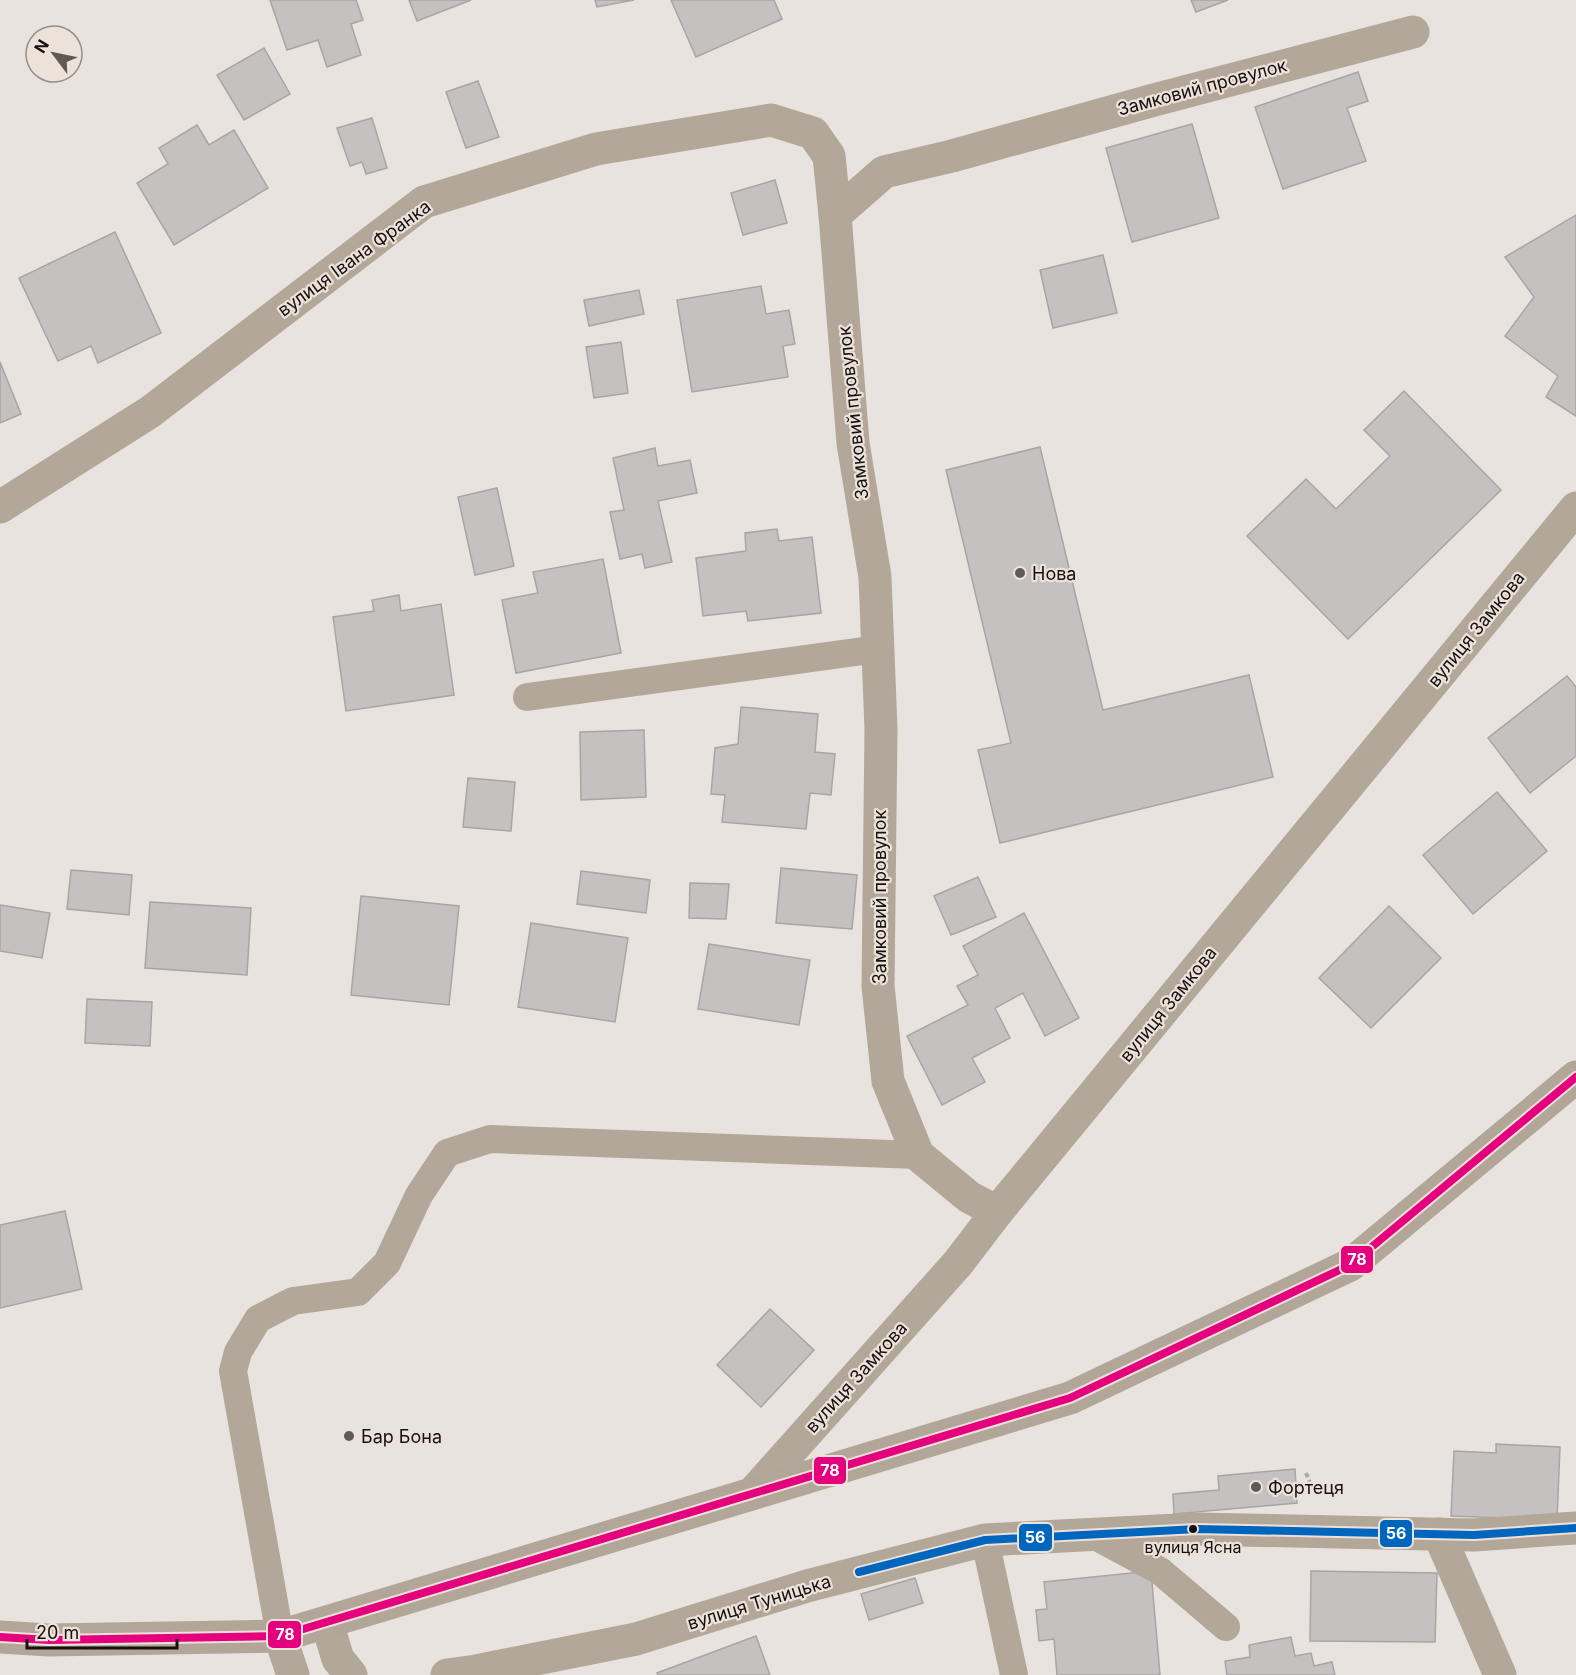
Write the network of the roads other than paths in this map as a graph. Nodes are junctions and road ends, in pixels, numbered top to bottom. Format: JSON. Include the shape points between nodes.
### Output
{"nodes":[{"id":1,"x":1413,"y":32,"type":"dead end"},
{"id":2,"x":835,"y":215,"type":"junction"},
{"id":3,"x":0,"y":507,"type":"edge"},
{"id":4,"x":1576,"y":508,"type":"edge"},
{"id":5,"x":878,"y":649,"type":"junction"},
{"id":6,"x":527,"y":698,"type":"dead end"},
{"id":7,"x":1576,"y":1077,"type":"edge"},
{"id":8,"x":918,"y":1155,"type":"junction"},
{"id":9,"x":997,"y":1212,"type":"junction"},
{"id":10,"x":752,"y":1494,"type":"junction"},
{"id":11,"x":1576,"y":1528,"type":"edge"},
{"id":12,"x":1439,"y":1534,"type":"junction"},
{"id":13,"x":1093,"y":1535,"type":"junction"},
{"id":14,"x":985,"y":1540,"type":"junction"},
{"id":15,"x":327,"y":1623,"type":"junction"},
{"id":16,"x":1226,"y":1627,"type":"dead end"},
{"id":17,"x":280,"y":1636,"type":"junction"},
{"id":18,"x":0,"y":1637,"type":"edge"},
{"id":19,"x":293,"y":1675,"type":"edge"},
{"id":20,"x":351,"y":1675,"type":"edge"},
{"id":21,"x":447,"y":1675,"type":"edge"},
{"id":22,"x":1014,"y":1675,"type":"edge"},
{"id":23,"x":1500,"y":1675,"type":"edge"}],
"edges":[{"from":1,"to":2,"type":"street","name":"Замковий провулок","via":[[884,172]]},
{"from":2,"to":3,"type":"street","name":"вулиця Івана Франка","via":[[829,156],[813,134],[771,120],[596,149],[424,202],[150,412]]},
{"from":2,"to":5,"type":"street","name":"Замковий провулок","via":[[853,443],[875,577]]},
{"from":4,"to":9,"type":"street","name":"вулиця Замкова"},
{"from":5,"to":6,"type":"lane"},
{"from":5,"to":8,"type":"street","name":"Замковий провулок","via":[[878,986],[888,1081]]},
{"from":7,"to":10,"type":"main road","via":[[1350,1265],[1070,1398]]},
{"from":8,"to":9,"type":"street","name":"Замковий провулок","via":[[969,1197]]},
{"from":8,"to":17,"type":"lane","via":[[490,1139],[447,1153],[419,1194],[387,1263],[358,1292],[293,1301],[258,1319],[238,1352],[233,1371]]},
{"from":9,"to":10,"type":"street","name":"вулиця Замкова","via":[[958,1263]]},
{"from":10,"to":15,"type":"main road"},
{"from":11,"to":12,"type":"street","name":"вулиця Туницька"},
{"from":12,"to":13,"type":"street","name":"вулиця Туницька","via":[[1197,1529]]},
{"from":12,"to":23,"type":"street"},
{"from":13,"to":14,"type":"street","name":"вулиця Туницька"},
{"from":13,"to":16,"type":"lane","via":[[1160,1571]]},
{"from":14,"to":21,"type":"street","name":"вулиця Туницька","via":[[807,1586],[636,1639]]},
{"from":14,"to":22,"type":"lane"},
{"from":15,"to":17,"type":"main road"},
{"from":15,"to":20,"type":"street","via":[[338,1659]]},
{"from":17,"to":18,"type":"main road","via":[[49,1640]]},
{"from":17,"to":19,"type":"street"}]}
